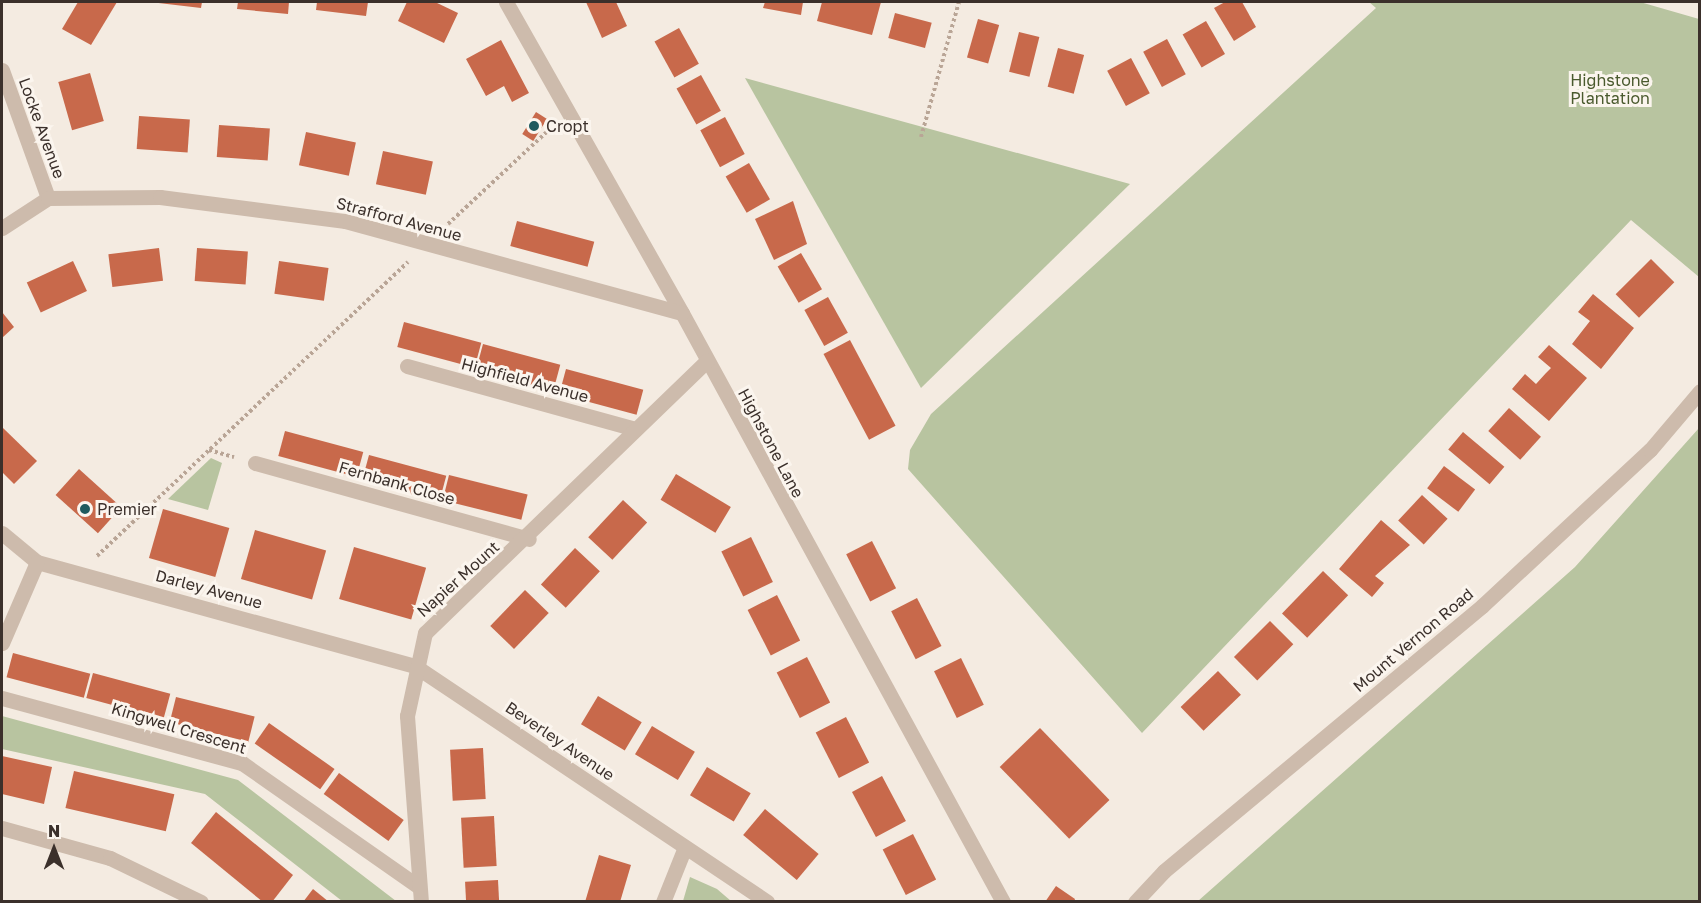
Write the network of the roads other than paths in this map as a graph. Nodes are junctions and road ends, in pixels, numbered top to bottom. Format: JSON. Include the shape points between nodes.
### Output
{"nodes":[{"id":1,"x":506,"y":2,"type":"edge"},
{"id":2,"x":2,"y":70,"type":"edge"},
{"id":3,"x":48,"y":198,"type":"junction"},
{"id":4,"x":2,"y":228,"type":"edge"},
{"id":5,"x":682,"y":313,"type":"junction"},
{"id":6,"x":707,"y":361,"type":"junction"},
{"id":7,"x":407,"y":366,"type":"dead end"},
{"id":8,"x":1700,"y":391,"type":"edge"},
{"id":9,"x":634,"y":429,"type":"junction"},
{"id":10,"x":255,"y":463,"type":"dead end"},
{"id":11,"x":2,"y":533,"type":"edge"},
{"id":12,"x":529,"y":539,"type":"junction"},
{"id":13,"x":37,"y":562,"type":"junction"},
{"id":14,"x":2,"y":643,"type":"edge"},
{"id":15,"x":415,"y":666,"type":"junction"},
{"id":16,"x":2,"y":698,"type":"edge"},
{"id":17,"x":2,"y":828,"type":"edge"},
{"id":18,"x":685,"y":847,"type":"junction"},
{"id":19,"x":420,"y":894,"type":"edge"},
{"id":20,"x":201,"y":902,"type":"edge"},
{"id":21,"x":663,"y":902,"type":"edge"},
{"id":22,"x":767,"y":902,"type":"edge"},
{"id":23,"x":1003,"y":902,"type":"edge"},
{"id":24,"x":1135,"y":902,"type":"edge"}],
"edges":[{"from":1,"to":5,"type":"street","name":"Highstone Lane"},
{"from":2,"to":3,"type":"street","name":"Locke Avenue"},
{"from":3,"to":4,"type":"street"},
{"from":3,"to":5,"type":"street","name":"Strafford Avenue","via":[[160,197],[345,221]]},
{"from":5,"to":6,"type":"street","name":"Highstone Lane"},
{"from":6,"to":9,"type":"street","name":"Napier Mount"},
{"from":6,"to":23,"type":"street","name":"Highstone Lane"},
{"from":7,"to":9,"type":"street","name":"Highfield Avenue"},
{"from":8,"to":24,"type":"street","name":"Mount Vernon Road","via":[[1650,450],[1482,606],[1164,870]]},
{"from":9,"to":12,"type":"street","name":"Napier Mount"},
{"from":10,"to":12,"type":"street","name":"Fernbank Close"},
{"from":11,"to":13,"type":"street","name":"Darley Avenue"},
{"from":12,"to":15,"type":"street","name":"Napier Mount","via":[[425,633]]},
{"from":13,"to":14,"type":"street"},
{"from":13,"to":15,"type":"street","name":"Darley Avenue"},
{"from":15,"to":18,"type":"street","name":"Beverley Avenue"},
{"from":15,"to":19,"type":"street","name":"Napier Mount","via":[[407,716]]},
{"from":16,"to":19,"type":"street","name":"Kingwell Crescent","via":[[242,763]]},
{"from":17,"to":20,"type":"street","via":[[110,858]]},
{"from":18,"to":21,"type":"street"},
{"from":18,"to":22,"type":"street","name":"Beverley Avenue"}]}
